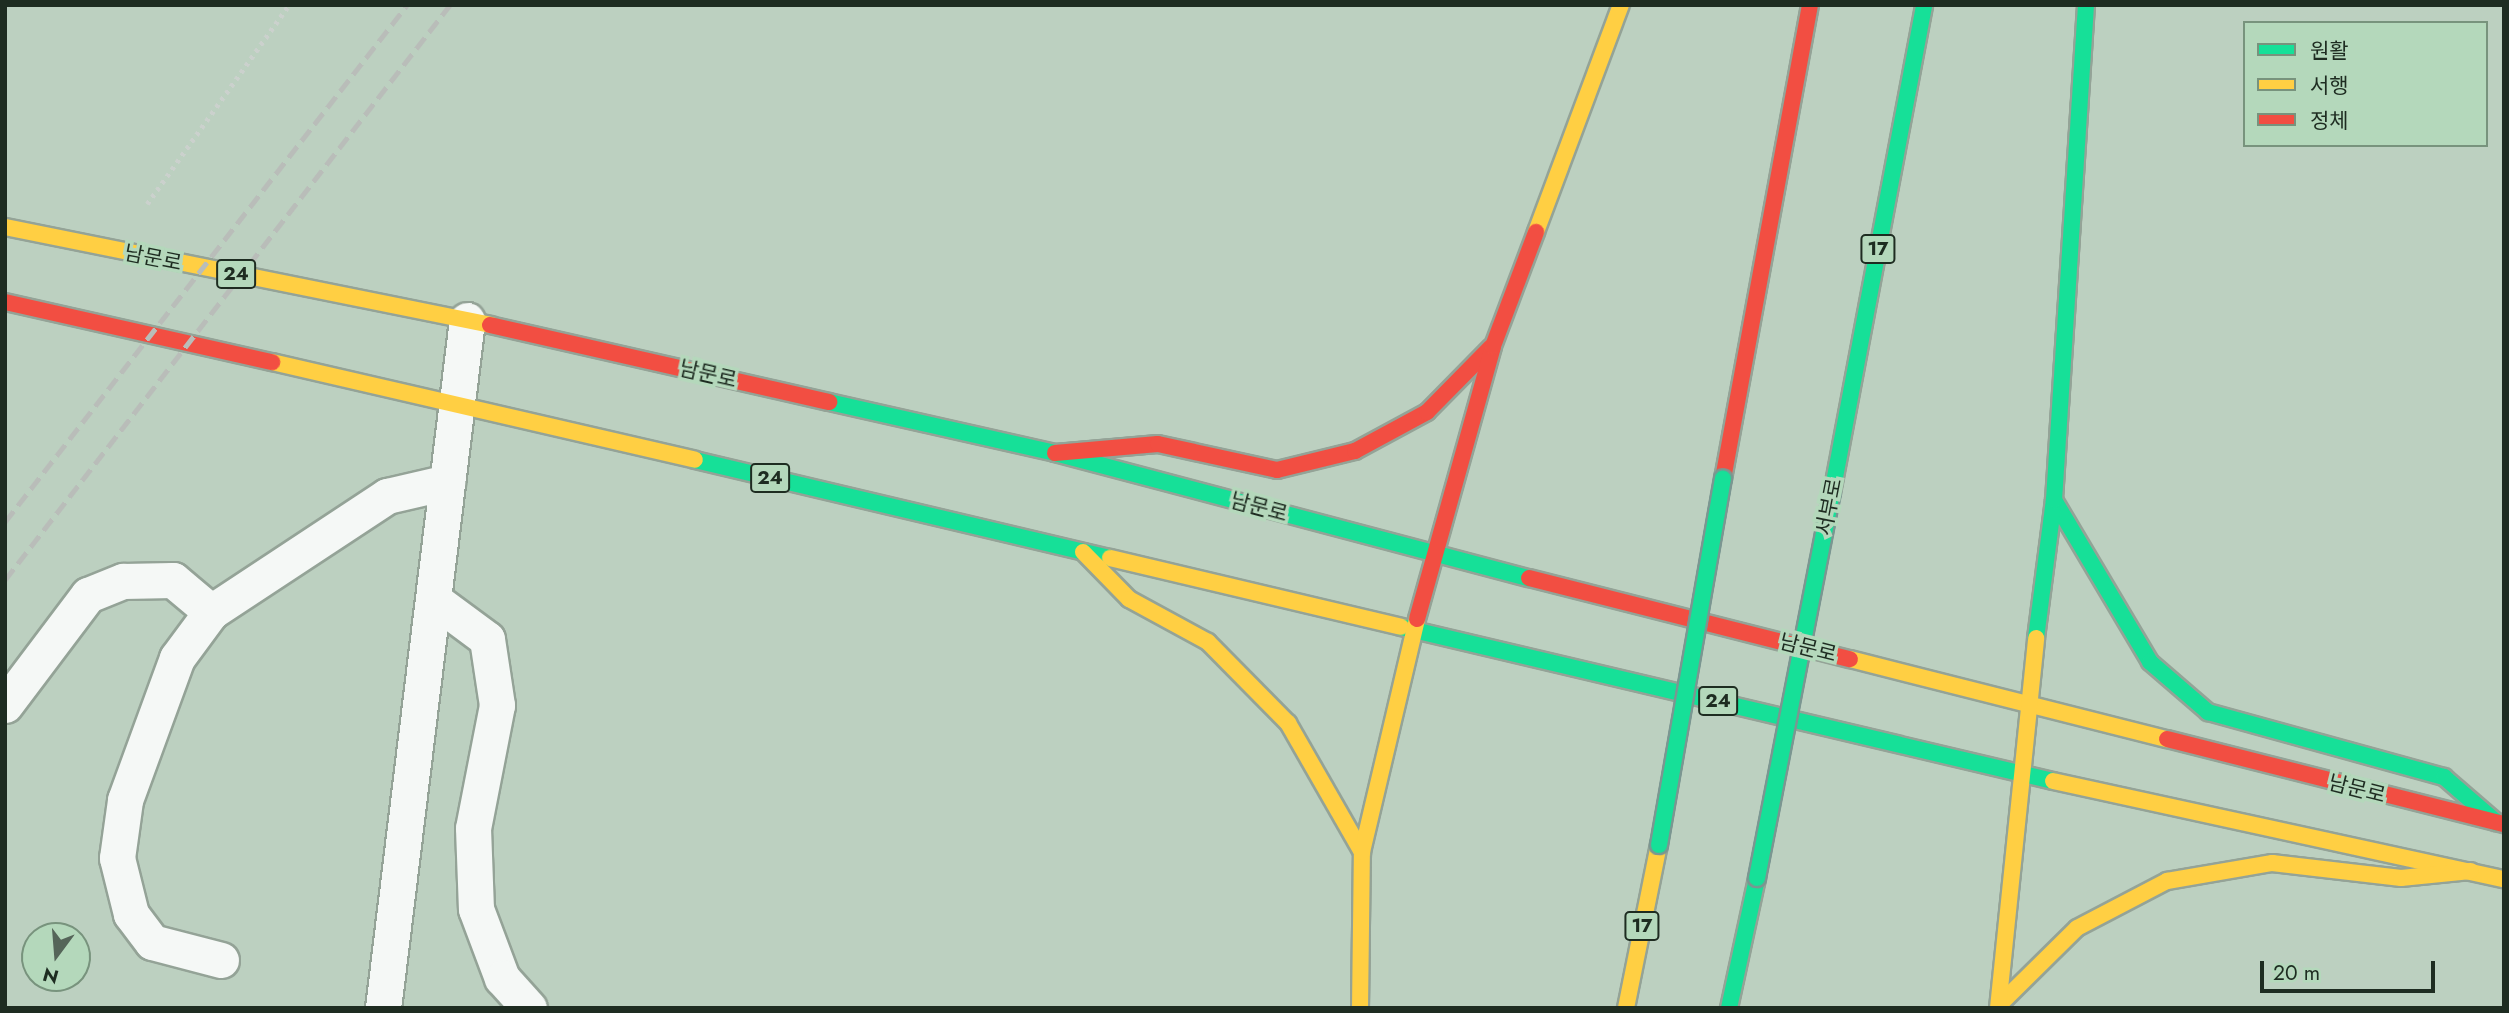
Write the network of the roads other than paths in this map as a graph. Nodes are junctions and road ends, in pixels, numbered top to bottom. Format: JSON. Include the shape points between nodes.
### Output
{"nodes":[{"id":1,"x":1621,"y":5,"type":"edge"},
{"id":2,"x":1811,"y":5,"type":"edge"},
{"id":3,"x":1924,"y":5,"type":"edge"},
{"id":4,"x":2086,"y":5,"type":"edge"},
{"id":5,"x":5,"y":226,"type":"edge"},
{"id":6,"x":5,"y":302,"type":"edge"},
{"id":7,"x":467,"y":320,"type":"junction"},
{"id":8,"x":1493,"y":346,"type":"junction"},
{"id":9,"x":457,"y":404,"type":"junction"},
{"id":10,"x":1055,"y":453,"type":"junction"},
{"id":11,"x":447,"y":482,"type":"junction"},
{"id":12,"x":2054,"y":500,"type":"junction"},
{"id":13,"x":1083,"y":552,"type":"junction"},
{"id":14,"x":1435,"y":554,"type":"junction"},
{"id":15,"x":433,"y":599,"type":"junction"},
{"id":16,"x":211,"y":612,"type":"junction"},
{"id":17,"x":1414,"y":631,"type":"junction"},
{"id":18,"x":2026,"y":704,"type":"junction"},
{"id":19,"x":5,"y":705,"type":"edge"},
{"id":20,"x":2021,"y":774,"type":"junction"},
{"id":21,"x":2500,"y":823,"type":"edge"},
{"id":22,"x":1362,"y":852,"type":"junction"},
{"id":23,"x":2472,"y":871,"type":"junction"},
{"id":24,"x":2504,"y":879,"type":"edge"},
{"id":25,"x":221,"y":960,"type":"dead end"},
{"id":26,"x":1999,"y":1006,"type":"edge"},
{"id":27,"x":383,"y":1008,"type":"edge"},
{"id":28,"x":529,"y":1008,"type":"edge"},
{"id":29,"x":1360,"y":1008,"type":"edge"},
{"id":30,"x":1626,"y":1008,"type":"edge"},
{"id":31,"x":1729,"y":1008,"type":"edge"}],
"edges":[{"from":1,"to":8,"type":"main road"},
{"from":2,"to":30,"type":"main road","number":"17","bridge":true},
{"from":3,"to":31,"type":"main road","name":"서부로","number":"17","bridge":true},
{"from":4,"to":12,"type":"main road"},
{"from":5,"to":7,"type":"main road","name":"남문로","number":"24"},
{"from":6,"to":9,"type":"main road","number":"24"},
{"from":7,"to":9,"type":"lane"},
{"from":7,"to":10,"type":"main road","name":"남문로","number":"24"},
{"from":8,"to":10,"type":"main road","via":[[1427,412],[1355,452],[1277,470],[1158,444]]},
{"from":8,"to":14,"type":"main road"},
{"from":9,"to":11,"type":"lane"},
{"from":9,"to":13,"type":"main road","number":"24"},
{"from":10,"to":14,"type":"main road","name":"남문로","number":"24"},
{"from":11,"to":15,"type":"lane"},
{"from":11,"to":16,"type":"lane","via":[[387,496]]},
{"from":12,"to":18,"type":"main road"},
{"from":12,"to":21,"type":"main road","via":[[2150,662],[2208,712],[2444,777]]},
{"from":13,"to":17,"type":"main road","number":"24"},
{"from":13,"to":22,"type":"main road","via":[[1129,599],[1208,642],[1287,723]]},
{"from":14,"to":17,"type":"main road"},
{"from":14,"to":18,"type":"main road","name":"남문로","number":"24"},
{"from":15,"to":27,"type":"lane"},
{"from":15,"to":28,"type":"lane","via":[[486,639],[497,705],[473,828],[476,909],[502,978]]},
{"from":16,"to":19,"type":"lane","via":[[173,580],[123,581],[88,595]]},
{"from":16,"to":25,"type":"lane","via":[[177,658],[125,800],[117,858],[131,914],[152,942]]},
{"from":17,"to":20,"type":"main road","number":"24"},
{"from":17,"to":22,"type":"main road"},
{"from":18,"to":20,"type":"main road"},
{"from":18,"to":21,"type":"main road","name":"남문로","number":"24"},
{"from":20,"to":23,"type":"main road","number":"24"},
{"from":20,"to":26,"type":"main road"},
{"from":22,"to":29,"type":"main road"},
{"from":23,"to":24,"type":"main road","number":"24"},
{"from":23,"to":26,"type":"main road","via":[[2401,878],[2272,863],[2167,881],[2077,928]]}]}
